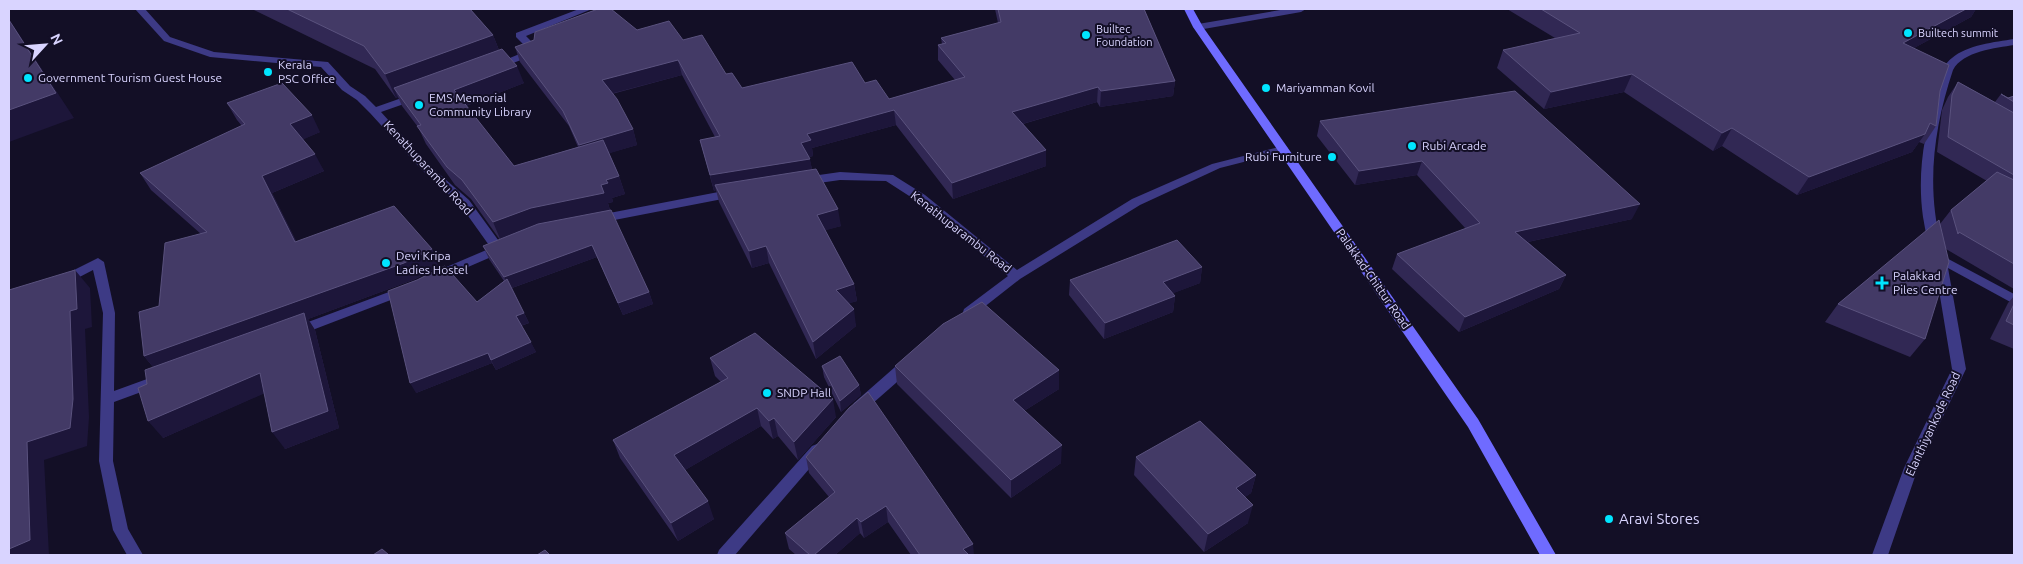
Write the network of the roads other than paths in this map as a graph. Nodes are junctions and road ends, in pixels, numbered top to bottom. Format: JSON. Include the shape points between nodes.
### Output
{"nodes":[{"id":1,"x":140,"y":9,"type":"edge"},
{"id":2,"x":587,"y":9,"type":"edge"},
{"id":3,"x":1189,"y":9,"type":"edge"},
{"id":4,"x":1301,"y":9,"type":"edge"},
{"id":5,"x":1198,"y":26,"type":"junction"},
{"id":6,"x":2014,"y":42,"type":"edge"},
{"id":7,"x":484,"y":71,"type":"edge"},
{"id":8,"x":424,"y":93,"type":"edge"},
{"id":9,"x":374,"y":111,"type":"junction"},
{"id":10,"x":1283,"y":149,"type":"junction"},
{"id":11,"x":795,"y":183,"type":"edge"},
{"id":12,"x":750,"y":190,"type":"edge"},
{"id":13,"x":588,"y":222,"type":"edge"},
{"id":14,"x":514,"y":242,"type":"edge"},
{"id":15,"x":498,"y":249,"type":"junction"},
{"id":16,"x":1939,"y":258,"type":"junction"},
{"id":17,"x":1016,"y":276,"type":"junction"},
{"id":18,"x":50,"y":288,"type":"edge"},
{"id":19,"x":2014,"y":300,"type":"edge"},
{"id":20,"x":961,"y":318,"type":"edge"},
{"id":21,"x":286,"y":335,"type":"edge"},
{"id":22,"x":918,"y":356,"type":"edge"},
{"id":23,"x":174,"y":375,"type":"edge"},
{"id":24,"x":108,"y":398,"type":"junction"},
{"id":25,"x":852,"y":412,"type":"edge"},
{"id":26,"x":825,"y":441,"type":"edge"},
{"id":27,"x":135,"y":555,"type":"edge"},
{"id":28,"x":725,"y":555,"type":"edge"},
{"id":29,"x":1548,"y":555,"type":"edge"},
{"id":30,"x":1880,"y":555,"type":"edge"}],
"edges":[{"from":1,"to":9,"type":"street","via":[[167,39],[213,55],[324,64]]},
{"from":2,"to":7,"type":"street","via":[[519,35],[536,51]]},
{"from":3,"to":5,"type":"main road","name":"Palakkad-Chittur Road"},
{"from":4,"to":5,"type":"street"},
{"from":5,"to":10,"type":"main road","name":"Palakkad-Chittur Road"},
{"from":6,"to":16,"type":"street","name":"Elanthiyankode Road","via":[[1994,45],[1956,59],[1945,76],[1948,90],[1936,109],[1926,194],[1929,223]]},
{"from":8,"to":9,"type":"street","name":"Kenathuparambu Road"},
{"from":9,"to":15,"type":"street","name":"Kenathuparambu Road","via":[[425,167],[465,203]]},
{"from":10,"to":17,"type":"street","name":"Kenathuparambu Road","via":[[1216,166],[1136,202]]},
{"from":10,"to":29,"type":"main road","name":"Palakkad-Chittur Road","via":[[1473,423]]},
{"from":11,"to":17,"type":"street","name":"Kenathuparambu Road","via":[[840,176],[889,178],[921,198]]},
{"from":12,"to":13,"type":"street"},
{"from":14,"to":15,"type":"street"},
{"from":15,"to":21,"type":"street","via":[[455,266],[422,284]]},
{"from":16,"to":19,"type":"street"},
{"from":16,"to":30,"type":"street","name":"Elanthiyankode Road","via":[[1959,369],[1911,468]]},
{"from":17,"to":20,"type":"street","name":"Kenathuparambu Road"},
{"from":18,"to":24,"type":"street","via":[[98,262],[109,313]]},
{"from":22,"to":25,"type":"street"},
{"from":23,"to":24,"type":"street"},
{"from":24,"to":27,"type":"street","via":[[106,461],[121,530]]},
{"from":26,"to":28,"type":"street"}]}
